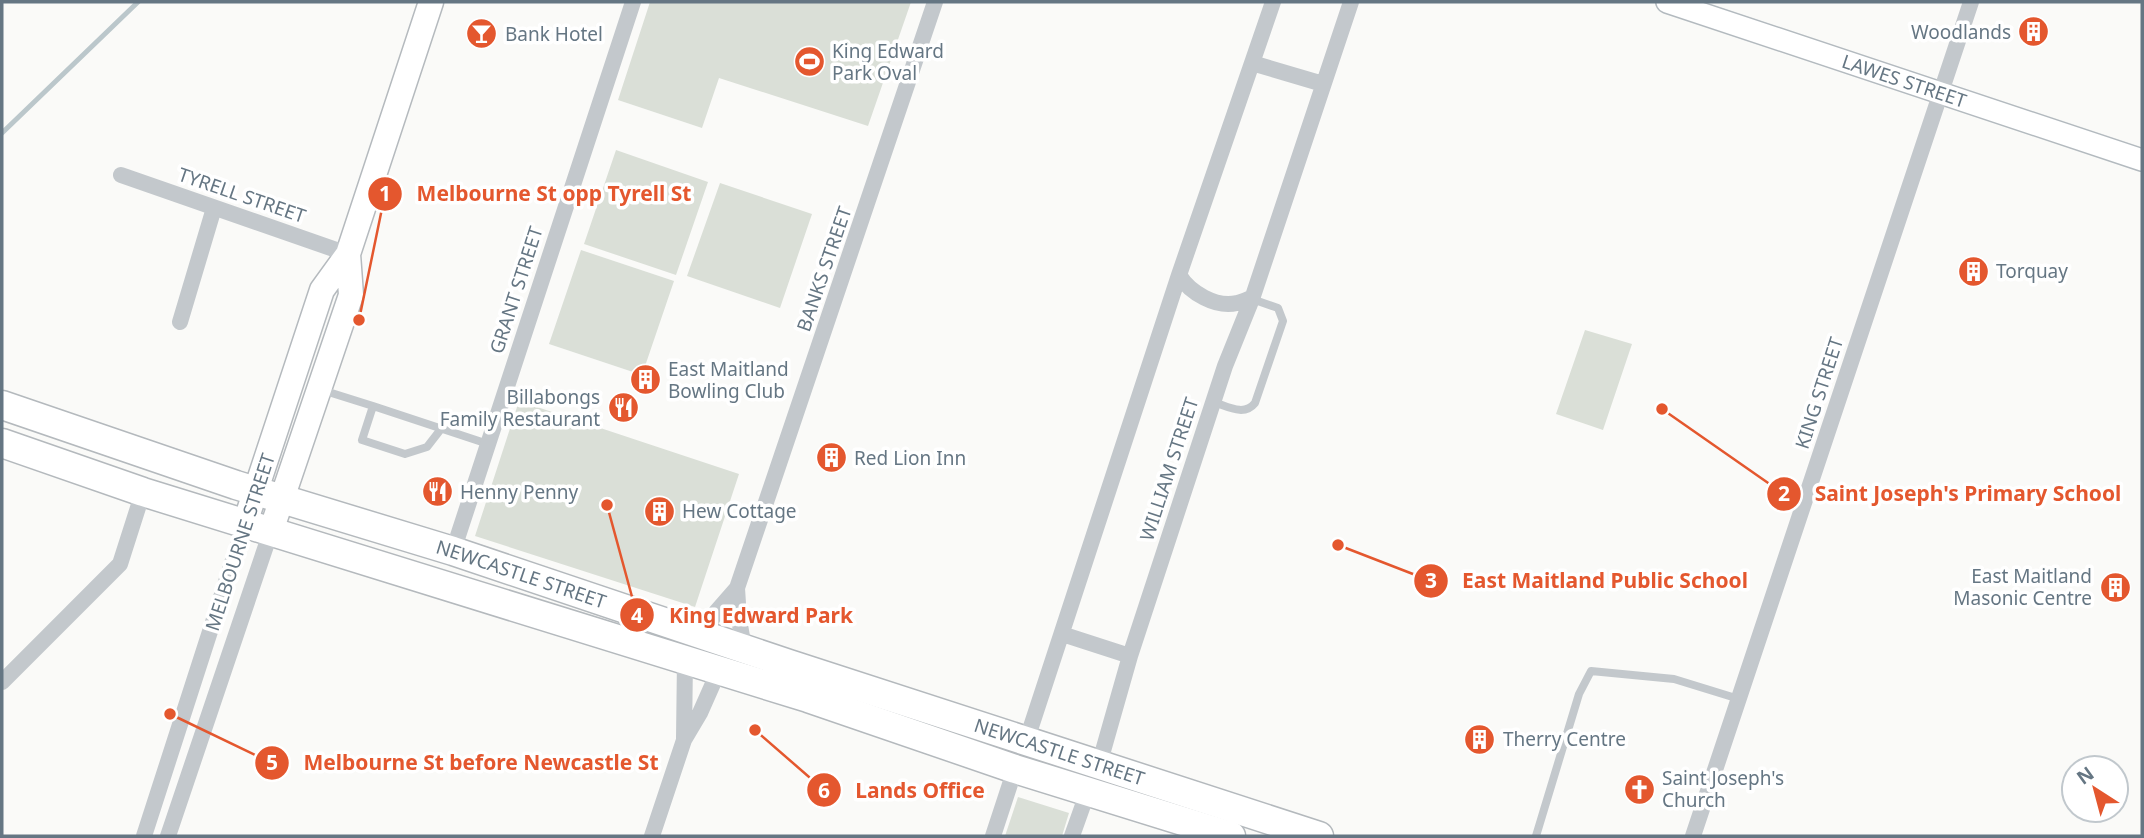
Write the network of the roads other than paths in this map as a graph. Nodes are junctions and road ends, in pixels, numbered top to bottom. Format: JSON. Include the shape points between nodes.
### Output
{"nodes":[{"id":1,"x":431,"y":2,"type":"edge"},
{"id":2,"x":632,"y":2,"type":"edge"},
{"id":3,"x":935,"y":2,"type":"edge"},
{"id":4,"x":1273,"y":2,"type":"edge"},
{"id":5,"x":1351,"y":2,"type":"edge"},
{"id":6,"x":1667,"y":2,"type":"edge"},
{"id":7,"x":1971,"y":2,"type":"edge"},
{"id":8,"x":1252,"y":63,"type":"junction"},
{"id":9,"x":1323,"y":84,"type":"junction"},
{"id":10,"x":1940,"y":93,"type":"junction"},
{"id":11,"x":2142,"y":160,"type":"edge"},
{"id":12,"x":121,"y":175,"type":"dead end"},
{"id":13,"x":214,"y":208,"type":"junction"},
{"id":14,"x":348,"y":254,"type":"junction"},
{"id":15,"x":1179,"y":275,"type":"junction"},
{"id":16,"x":1252,"y":298,"type":"junction"},
{"id":17,"x":180,"y":322,"type":"dead end"},
{"id":18,"x":319,"y":389,"type":"junction"},
{"id":19,"x":1213,"y":402,"type":"junction"},
{"id":20,"x":2,"y":405,"type":"edge"},
{"id":21,"x":373,"y":406,"type":"junction"},
{"id":22,"x":441,"y":429,"type":"junction"},
{"id":23,"x":2,"y":443,"type":"edge"},
{"id":24,"x":488,"y":444,"type":"junction"},
{"id":25,"x":143,"y":492,"type":"junction"},
{"id":26,"x":269,"y":495,"type":"junction"},
{"id":27,"x":258,"y":527,"type":"junction"},
{"id":28,"x":453,"y":551,"type":"junction"},
{"id":29,"x":737,"y":588,"type":"junction"},
{"id":30,"x":1062,"y":634,"type":"junction"},
{"id":31,"x":703,"y":635,"type":"junction"},
{"id":32,"x":744,"y":648,"type":"junction"},
{"id":33,"x":1130,"y":656,"type":"junction"},
{"id":34,"x":685,"y":659,"type":"junction"},
{"id":35,"x":719,"y":670,"type":"junction"},
{"id":36,"x":2,"y":682,"type":"edge"},
{"id":37,"x":1739,"y":699,"type":"junction"},
{"id":38,"x":684,"y":740,"type":"junction"},
{"id":39,"x":1026,"y":742,"type":"junction"},
{"id":40,"x":1099,"y":765,"type":"junction"},
{"id":41,"x":1015,"y":769,"type":"junction"},
{"id":42,"x":1088,"y":791,"type":"junction"},
{"id":43,"x":144,"y":836,"type":"edge"},
{"id":44,"x":168,"y":836,"type":"edge"},
{"id":45,"x":652,"y":836,"type":"edge"},
{"id":46,"x":993,"y":836,"type":"edge"},
{"id":47,"x":1072,"y":836,"type":"edge"},
{"id":48,"x":1231,"y":836,"type":"edge"},
{"id":49,"x":1319,"y":836,"type":"edge"},
{"id":50,"x":1536,"y":836,"type":"edge"},
{"id":51,"x":1693,"y":836,"type":"edge"}],
"edges":[{"from":1,"to":14,"type":"main road","name":"MELBOURNE STREET"},
{"from":2,"to":24,"type":"street","name":"GRANT STREET"},
{"from":3,"to":29,"type":"street","name":"BANKS STREET"},
{"from":4,"to":8,"type":"street"},
{"from":5,"to":9,"type":"street","name":"WILLIAM STREET"},
{"from":6,"to":10,"type":"main road","name":"LAWES STREET"},
{"from":7,"to":10,"type":"street","name":"KING STREET"},
{"from":8,"to":9,"type":"street"},
{"from":8,"to":15,"type":"street"},
{"from":9,"to":16,"type":"street","name":"WILLIAM STREET"},
{"from":10,"to":11,"type":"main road","name":"LAWES STREET"},
{"from":10,"to":37,"type":"street","name":"KING STREET"},
{"from":12,"to":13,"type":"street","name":"TYRELL STREET"},
{"from":13,"to":14,"type":"street","name":"TYRELL STREET"},
{"from":13,"to":17,"type":"street"},
{"from":14,"to":18,"type":"main road","name":"MELBOURNE STREET","via":[[351,295]]},
{"from":14,"to":26,"type":"main road","name":"MELBOURNE STREET","via":[[322,290]]},
{"from":15,"to":16,"type":"street","via":[[1194,293],[1225,304]]},
{"from":15,"to":30,"type":"street"},
{"from":16,"to":19,"type":"street","name":"WILLIAM STREET"},
{"from":16,"to":19,"type":"lane","via":[[1278,309],[1283,321],[1255,403],[1244,411]]},
{"from":18,"to":21,"type":"lane"},
{"from":18,"to":26,"type":"main road","name":"MELBOURNE STREET"},
{"from":19,"to":33,"type":"street","name":"WILLIAM STREET"},
{"from":20,"to":26,"type":"highway","name":"NEWCASTLE STREET"},
{"from":21,"to":22,"type":"lane"},
{"from":21,"to":22,"type":"lane","via":[[362,440],[405,454],[427,447]]},
{"from":22,"to":24,"type":"lane"},
{"from":23,"to":25,"type":"highway","name":"NEWCASTLE STREET"},
{"from":24,"to":28,"type":"street","name":"GRANT STREET"},
{"from":25,"to":27,"type":"highway","name":"NEWCASTLE STREET"},
{"from":25,"to":36,"type":"street","via":[[120,564]]},
{"from":26,"to":27,"type":"main road","name":"MELBOURNE STREET"},
{"from":26,"to":28,"type":"highway","name":"NEWCASTLE STREET"},
{"from":27,"to":34,"type":"highway","name":"NEWCASTLE STREET"},
{"from":27,"to":43,"type":"street","name":"MELBOURNE STREET"},
{"from":27,"to":44,"type":"street","name":"MELBOURNE STREET"},
{"from":28,"to":31,"type":"highway","name":"NEWCASTLE STREET"},
{"from":29,"to":31,"type":"street","name":"BANKS STREET"},
{"from":29,"to":32,"type":"street","name":"BANKS STREET"},
{"from":30,"to":33,"type":"street"},
{"from":30,"to":39,"type":"street"},
{"from":31,"to":32,"type":"highway","name":"NEWCASTLE STREET"},
{"from":31,"to":35,"type":"highway"},
{"from":32,"to":39,"type":"highway","name":"NEWCASTLE STREET"},
{"from":33,"to":40,"type":"street","name":"WILLIAM STREET"},
{"from":34,"to":35,"type":"highway","name":"NEWCASTLE STREET"},
{"from":34,"to":38,"type":"street"},
{"from":35,"to":38,"type":"street"},
{"from":35,"to":41,"type":"highway","name":"NEWCASTLE STREET"},
{"from":37,"to":50,"type":"lane","via":[[1674,679],[1591,671],[1579,694]]},
{"from":37,"to":51,"type":"street","name":"KING STREET"},
{"from":38,"to":45,"type":"street"},
{"from":39,"to":40,"type":"highway","name":"NEWCASTLE STREET"},
{"from":40,"to":49,"type":"highway","name":"NEWCASTLE STREET"},
{"from":41,"to":42,"type":"highway","name":"NEWCASTLE STREET"},
{"from":41,"to":46,"type":"street"},
{"from":42,"to":47,"type":"street"},
{"from":42,"to":48,"type":"highway","name":"NEWCASTLE STREET"}]}
